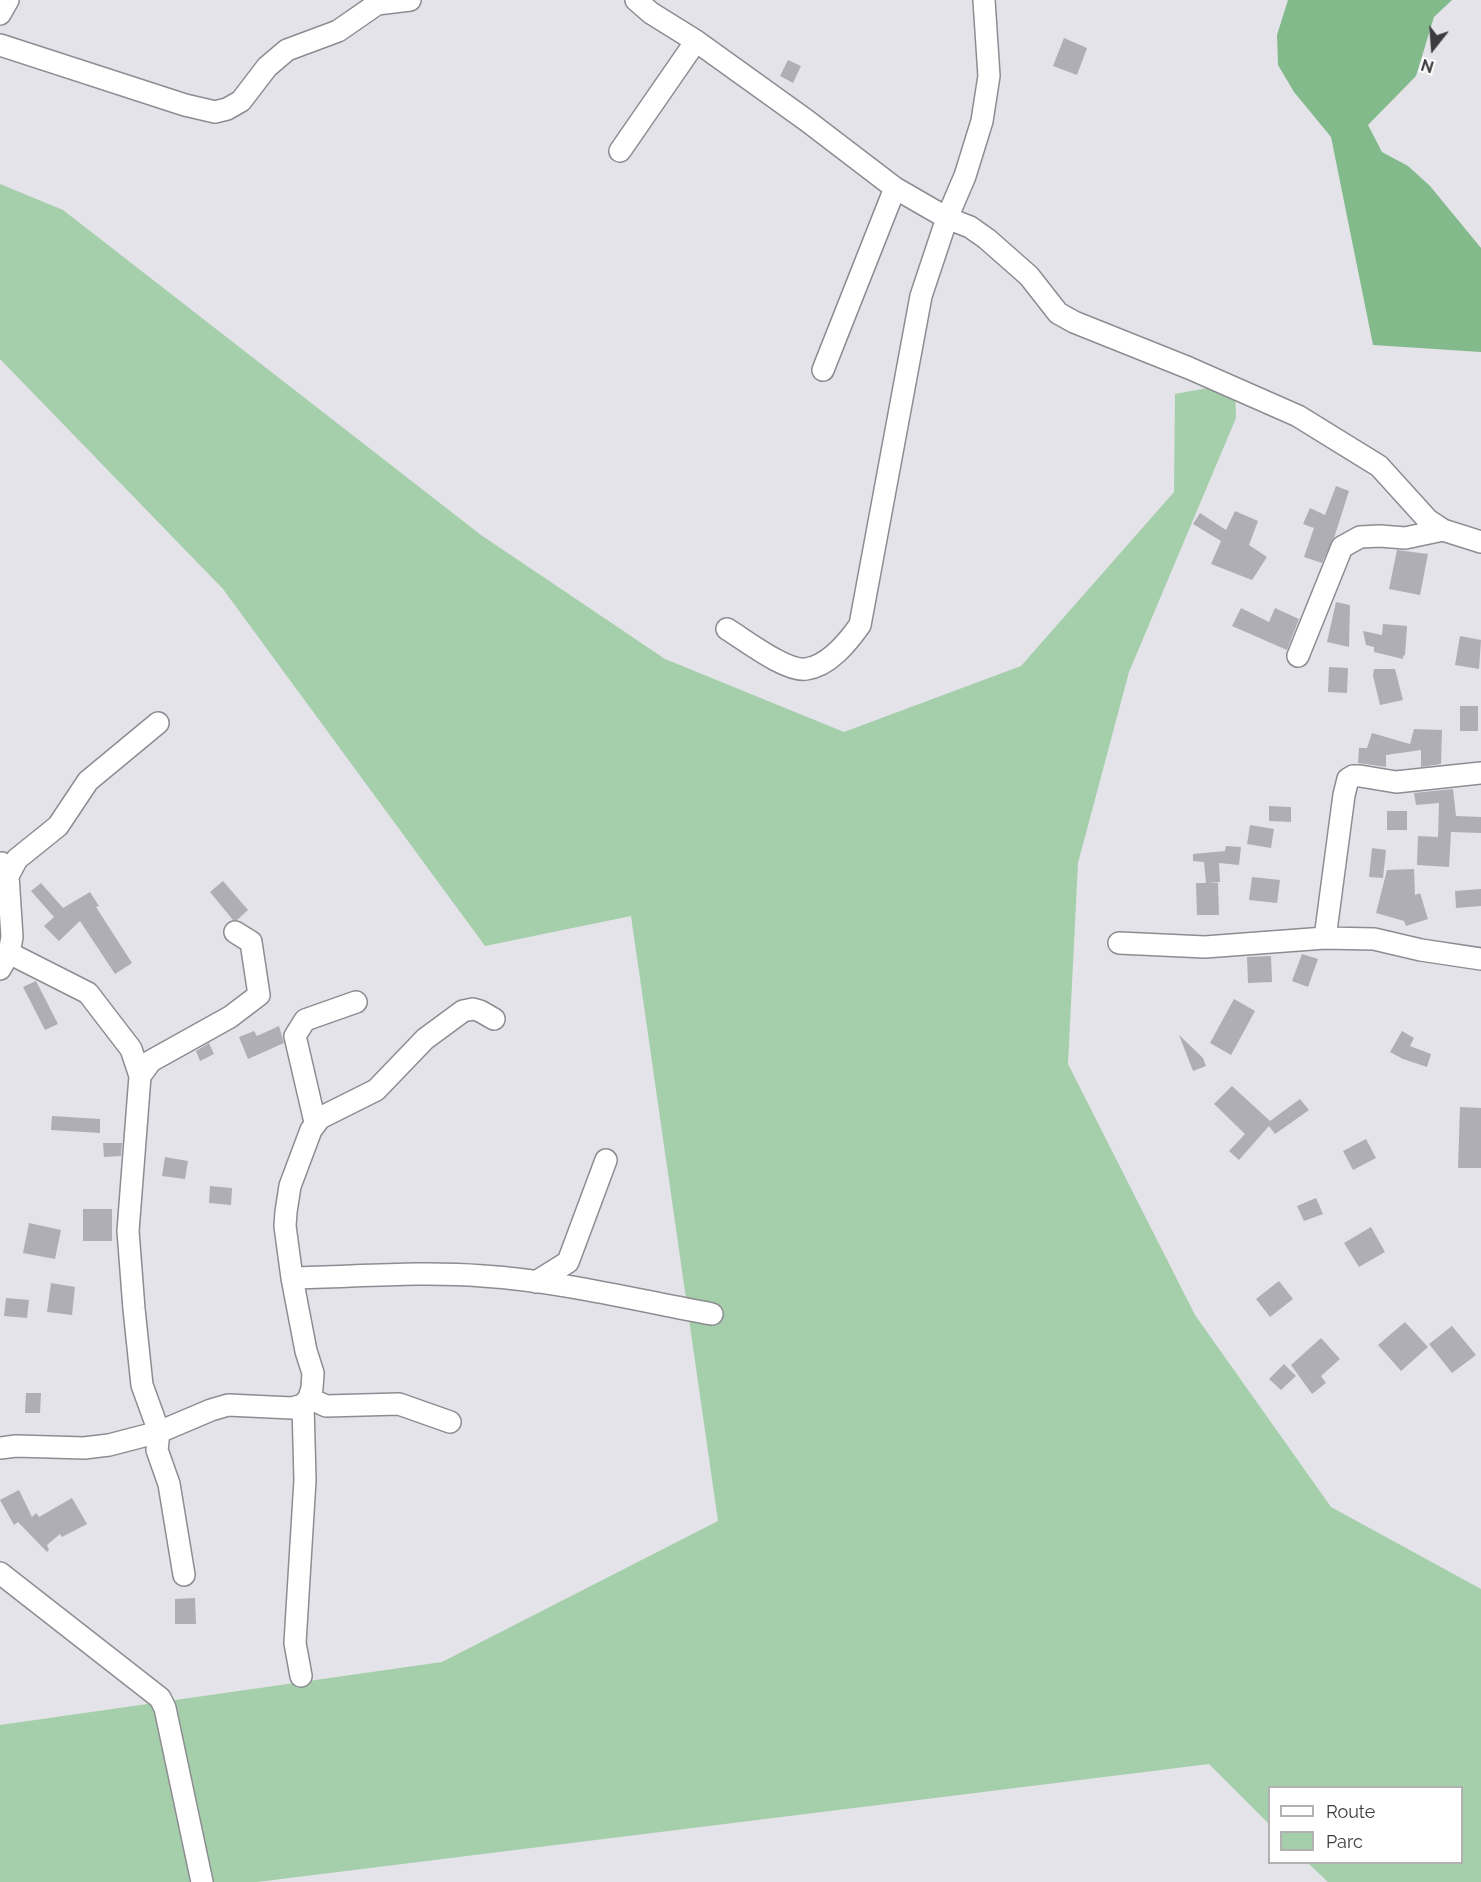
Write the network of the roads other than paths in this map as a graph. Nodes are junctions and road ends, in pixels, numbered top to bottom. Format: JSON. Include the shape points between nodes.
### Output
{"nodes":[{"id":1,"x":8,"y":0,"type":"edge"},
{"id":2,"x":410,"y":0,"type":"edge"},
{"id":3,"x":636,"y":0,"type":"edge"},
{"id":4,"x":984,"y":0,"type":"edge"},
{"id":5,"x":0,"y":14,"type":"edge"},
{"id":6,"x":696,"y":41,"type":"junction"},
{"id":7,"x":0,"y":45,"type":"edge"},
{"id":8,"x":620,"y":151,"type":"dead end"},
{"id":9,"x":895,"y":188,"type":"junction"},
{"id":10,"x":947,"y":218,"type":"junction"},
{"id":11,"x":823,"y":370,"type":"dead end"},
{"id":12,"x":1443,"y":530,"type":"junction"},
{"id":13,"x":1481,"y":542,"type":"edge"},
{"id":14,"x":727,"y":629,"type":"dead end"},
{"id":15,"x":1298,"y":656,"type":"dead end"},
{"id":16,"x":158,"y":723,"type":"dead end"},
{"id":17,"x":1481,"y":773,"type":"edge"},
{"id":18,"x":4,"y":868,"type":"edge"},
{"id":19,"x":235,"y":932,"type":"dead end"},
{"id":20,"x":1325,"y":938,"type":"junction"},
{"id":21,"x":1119,"y":943,"type":"dead end"},
{"id":22,"x":1481,"y":958,"type":"edge"},
{"id":23,"x":5,"y":961,"type":"edge"},
{"id":24,"x":356,"y":1002,"type":"dead end"},
{"id":25,"x":494,"y":1019,"type":"dead end"},
{"id":26,"x":140,"y":1076,"type":"junction"},
{"id":27,"x":315,"y":1122,"type":"junction"},
{"id":28,"x":606,"y":1160,"type":"dead end"},
{"id":29,"x":292,"y":1278,"type":"junction"},
{"id":30,"x":536,"y":1282,"type":"junction"},
{"id":31,"x":712,"y":1314,"type":"dead end"},
{"id":32,"x":306,"y":1402,"type":"junction"},
{"id":33,"x":450,"y":1422,"type":"dead end"},
{"id":34,"x":159,"y":1432,"type":"junction"},
{"id":35,"x":0,"y":1448,"type":"edge"},
{"id":36,"x":0,"y":1573,"type":"edge"},
{"id":37,"x":184,"y":1575,"type":"dead end"},
{"id":38,"x":301,"y":1676,"type":"dead end"},
{"id":39,"x":202,"y":1882,"type":"edge"}],
"edges":[{"from":1,"to":5,"type":"street"},
{"from":2,"to":7,"type":"street","via":[[377,4],[338,32],[287,50],[267,67],[241,101],[215,112]]},
{"from":3,"to":6,"type":"street"},
{"from":4,"to":10,"type":"street","via":[[989,76],[982,121]]},
{"from":6,"to":8,"type":"street"},
{"from":6,"to":9,"type":"street"},
{"from":9,"to":10,"type":"street"},
{"from":9,"to":11,"type":"street"},
{"from":10,"to":12,"type":"street","via":[[987,238],[1029,276],[1058,313],[1298,416],[1379,466],[1428,520]]},
{"from":10,"to":14,"type":"street","via":[[921,296],[860,625],[850,640],[827,660],[806,669],[789,667]]},
{"from":12,"to":13,"type":"street"},
{"from":12,"to":15,"type":"street","via":[[1405,538],[1360,537],[1342,547]]},
{"from":16,"to":18,"type":"street","via":[[88,780],[58,826]]},
{"from":17,"to":20,"type":"street","via":[[1396,782],[1360,776],[1348,779]]},
{"from":18,"to":23,"type":"street","via":[[12,937]]},
{"from":19,"to":26,"type":"street","via":[[251,942],[259,995],[230,1017],[151,1061]]},
{"from":20,"to":21,"type":"street","via":[[1205,947]]},
{"from":20,"to":22,"type":"street","via":[[1374,939],[1421,951]]},
{"from":23,"to":26,"type":"street","via":[[88,993],[131,1049]]},
{"from":24,"to":27,"type":"street","via":[[305,1020],[295,1036]]},
{"from":25,"to":27,"type":"street","via":[[473,1009],[464,1011],[425,1039],[381,1087]]},
{"from":26,"to":34,"type":"street","via":[[128,1231],[142,1385]]},
{"from":27,"to":29,"type":"street","via":[[290,1186],[286,1212]]},
{"from":28,"to":30,"type":"street","via":[[568,1262]]},
{"from":29,"to":30,"type":"street","via":[[430,1273]]},
{"from":29,"to":32,"type":"street","via":[[313,1373]]},
{"from":30,"to":31,"type":"street"},
{"from":32,"to":33,"type":"street","via":[[326,1406],[399,1404]]},
{"from":32,"to":34,"type":"street","via":[[292,1407],[228,1405]]},
{"from":32,"to":38,"type":"street","via":[[295,1643]]},
{"from":34,"to":35,"type":"street","via":[[84,1448]]},
{"from":34,"to":37,"type":"street","via":[[157,1450],[169,1484]]},
{"from":36,"to":39,"type":"street","via":[[160,1698]]}]}
